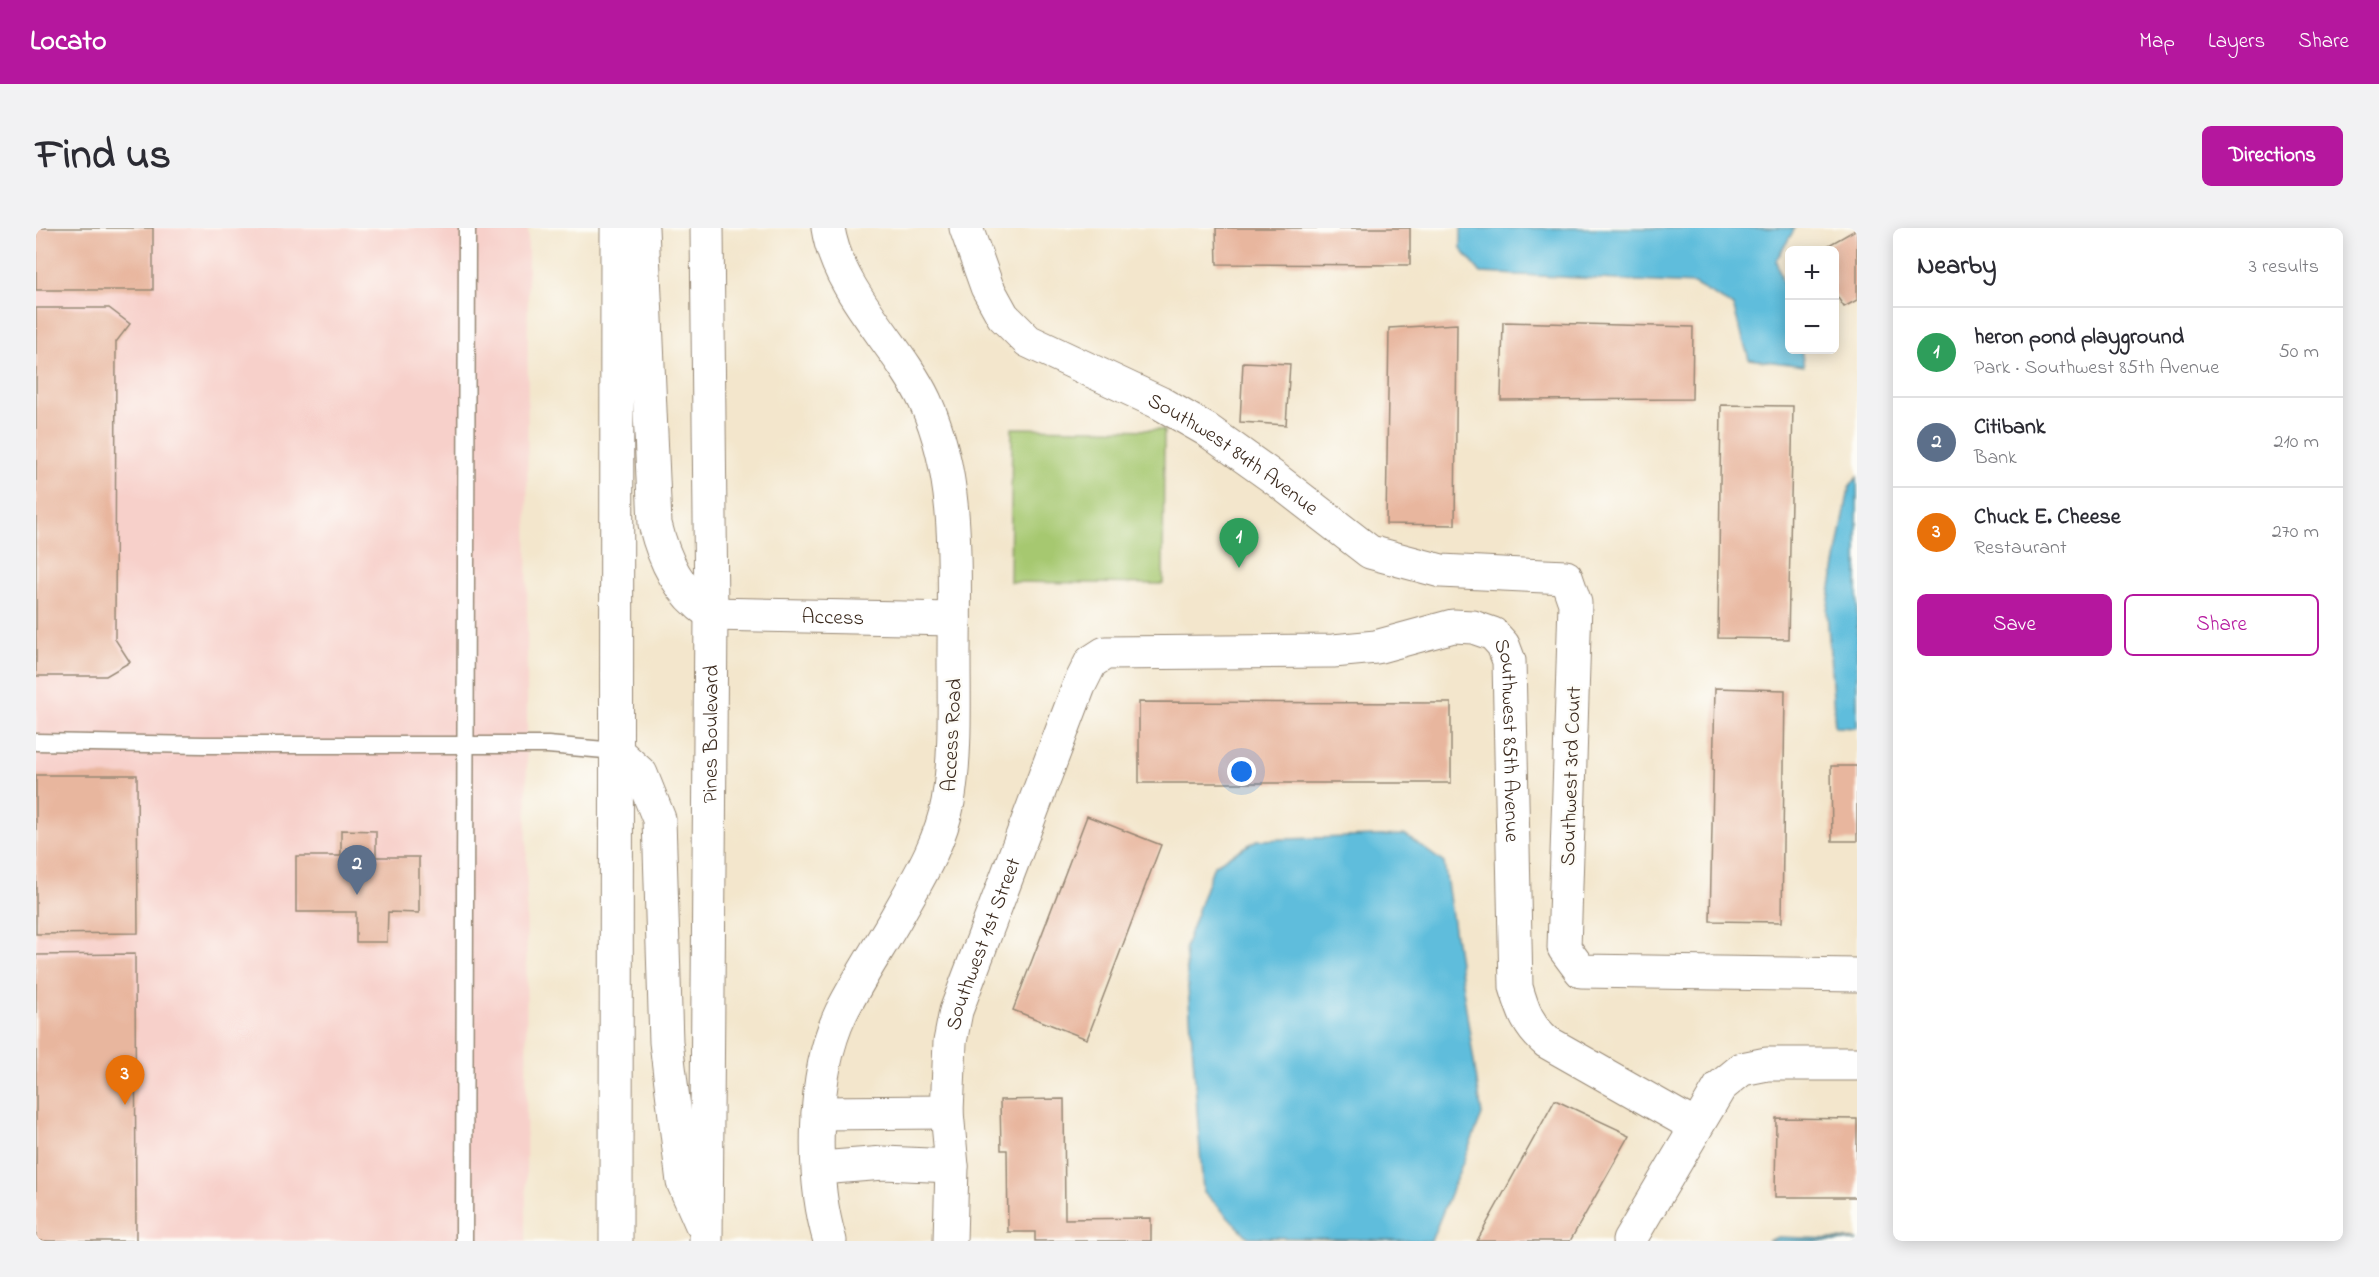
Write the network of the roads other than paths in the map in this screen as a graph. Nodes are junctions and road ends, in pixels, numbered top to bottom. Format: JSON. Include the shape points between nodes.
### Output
{"nodes":[{"id":1,"x":467,"y":228,"type":"edge"},
{"id":2,"x":617,"y":228,"type":"edge"},
{"id":3,"x":642,"y":228,"type":"edge"},
{"id":4,"x":707,"y":228,"type":"edge"},
{"id":5,"x":828,"y":228,"type":"edge"},
{"id":6,"x":966,"y":228,"type":"edge"},
{"id":7,"x":1566,"y":577,"type":"joint"},
{"id":8,"x":711,"y":614,"type":"junction"},
{"id":9,"x":954,"y":619,"type":"junction"},
{"id":10,"x":1091,"y":662,"type":"joint"},
{"id":11,"x":36,"y":742,"type":"edge"},
{"id":12,"x":466,"y":745,"type":"junction"},
{"id":13,"x":616,"y":751,"type":"junction"},
{"id":14,"x":1857,"y":975,"type":"edge"},
{"id":15,"x":1857,"y":1064,"type":"edge"},
{"id":16,"x":947,"y":1112,"type":"junction"},
{"id":17,"x":818,"y":1113,"type":"junction"},
{"id":18,"x":1695,"y":1126,"type":"junction"},
{"id":19,"x":952,"y":1166,"type":"junction"},
{"id":20,"x":820,"y":1168,"type":"junction"},
{"id":21,"x":706,"y":1237,"type":"edge"},
{"id":22,"x":464,"y":1241,"type":"edge"},
{"id":23,"x":616,"y":1241,"type":"edge"},
{"id":24,"x":830,"y":1241,"type":"edge"},
{"id":25,"x":950,"y":1241,"type":"edge"},
{"id":26,"x":1629,"y":1241,"type":"edge"}],
"edges":[{"from":1,"to":12,"type":"lane"},
{"from":2,"to":13,"type":"main road"},
{"from":3,"to":8,"type":"main road","via":[[655,524],[661,551],[676,578],[692,601]]},
{"from":4,"to":8,"type":"main road","name":"Pines Boulevard"},
{"from":5,"to":9,"type":"main road","name":"Access Road","via":[[831,247],[856,296],[924,400],[945,460],[954,539]]},
{"from":6,"to":7,"type":"main road","name":"Southwest 84th Avenue","via":[[987,287],[1003,316],[1028,341],[1208,430],[1370,552],[1441,571]]},
{"from":7,"to":14,"type":"main road","name":"Southwest 3rd Court","via":[[1575,603],[1564,948],[1581,971]]},
{"from":8,"to":9,"type":"main road","name":"Access"},
{"from":8,"to":21,"type":"main road","name":"Pines Boulevard"},
{"from":9,"to":17,"type":"main road","name":"Access Road","via":[[954,726],[948,803],[932,855],[841,1015],[823,1066]]},
{"from":10,"to":16,"type":"main road","name":"Southwest 1st Street","via":[[964,984],[950,1042]]},
{"from":10,"to":18,"type":"main road","name":"Southwest 85th Avenue","via":[[1105,653],[1121,652],[1365,648],[1453,626],[1493,634],[1509,661],[1516,987],[1524,1015],[1547,1042]]},
{"from":11,"to":12,"type":"lane"},
{"from":12,"to":13,"type":"lane"},
{"from":12,"to":22,"type":"lane"},
{"from":13,"to":21,"type":"main road","via":[[641,774],[659,819],[666,1042],[683,1182]]},
{"from":13,"to":23,"type":"main road"},
{"from":15,"to":18,"type":"main road","via":[[1767,1064],[1742,1069],[1720,1087]]},
{"from":16,"to":17,"type":"main road"},
{"from":16,"to":19,"type":"main road","name":"Southwest 1st Street"},
{"from":17,"to":20,"type":"main road","name":"Access Road"},
{"from":18,"to":26,"type":"main road"},
{"from":19,"to":20,"type":"main road","via":[[884,1163]]},
{"from":19,"to":25,"type":"main road","name":"Southwest 1st Street"},
{"from":20,"to":24,"type":"main road","name":"Access Road","via":[[823,1217]]}]}
